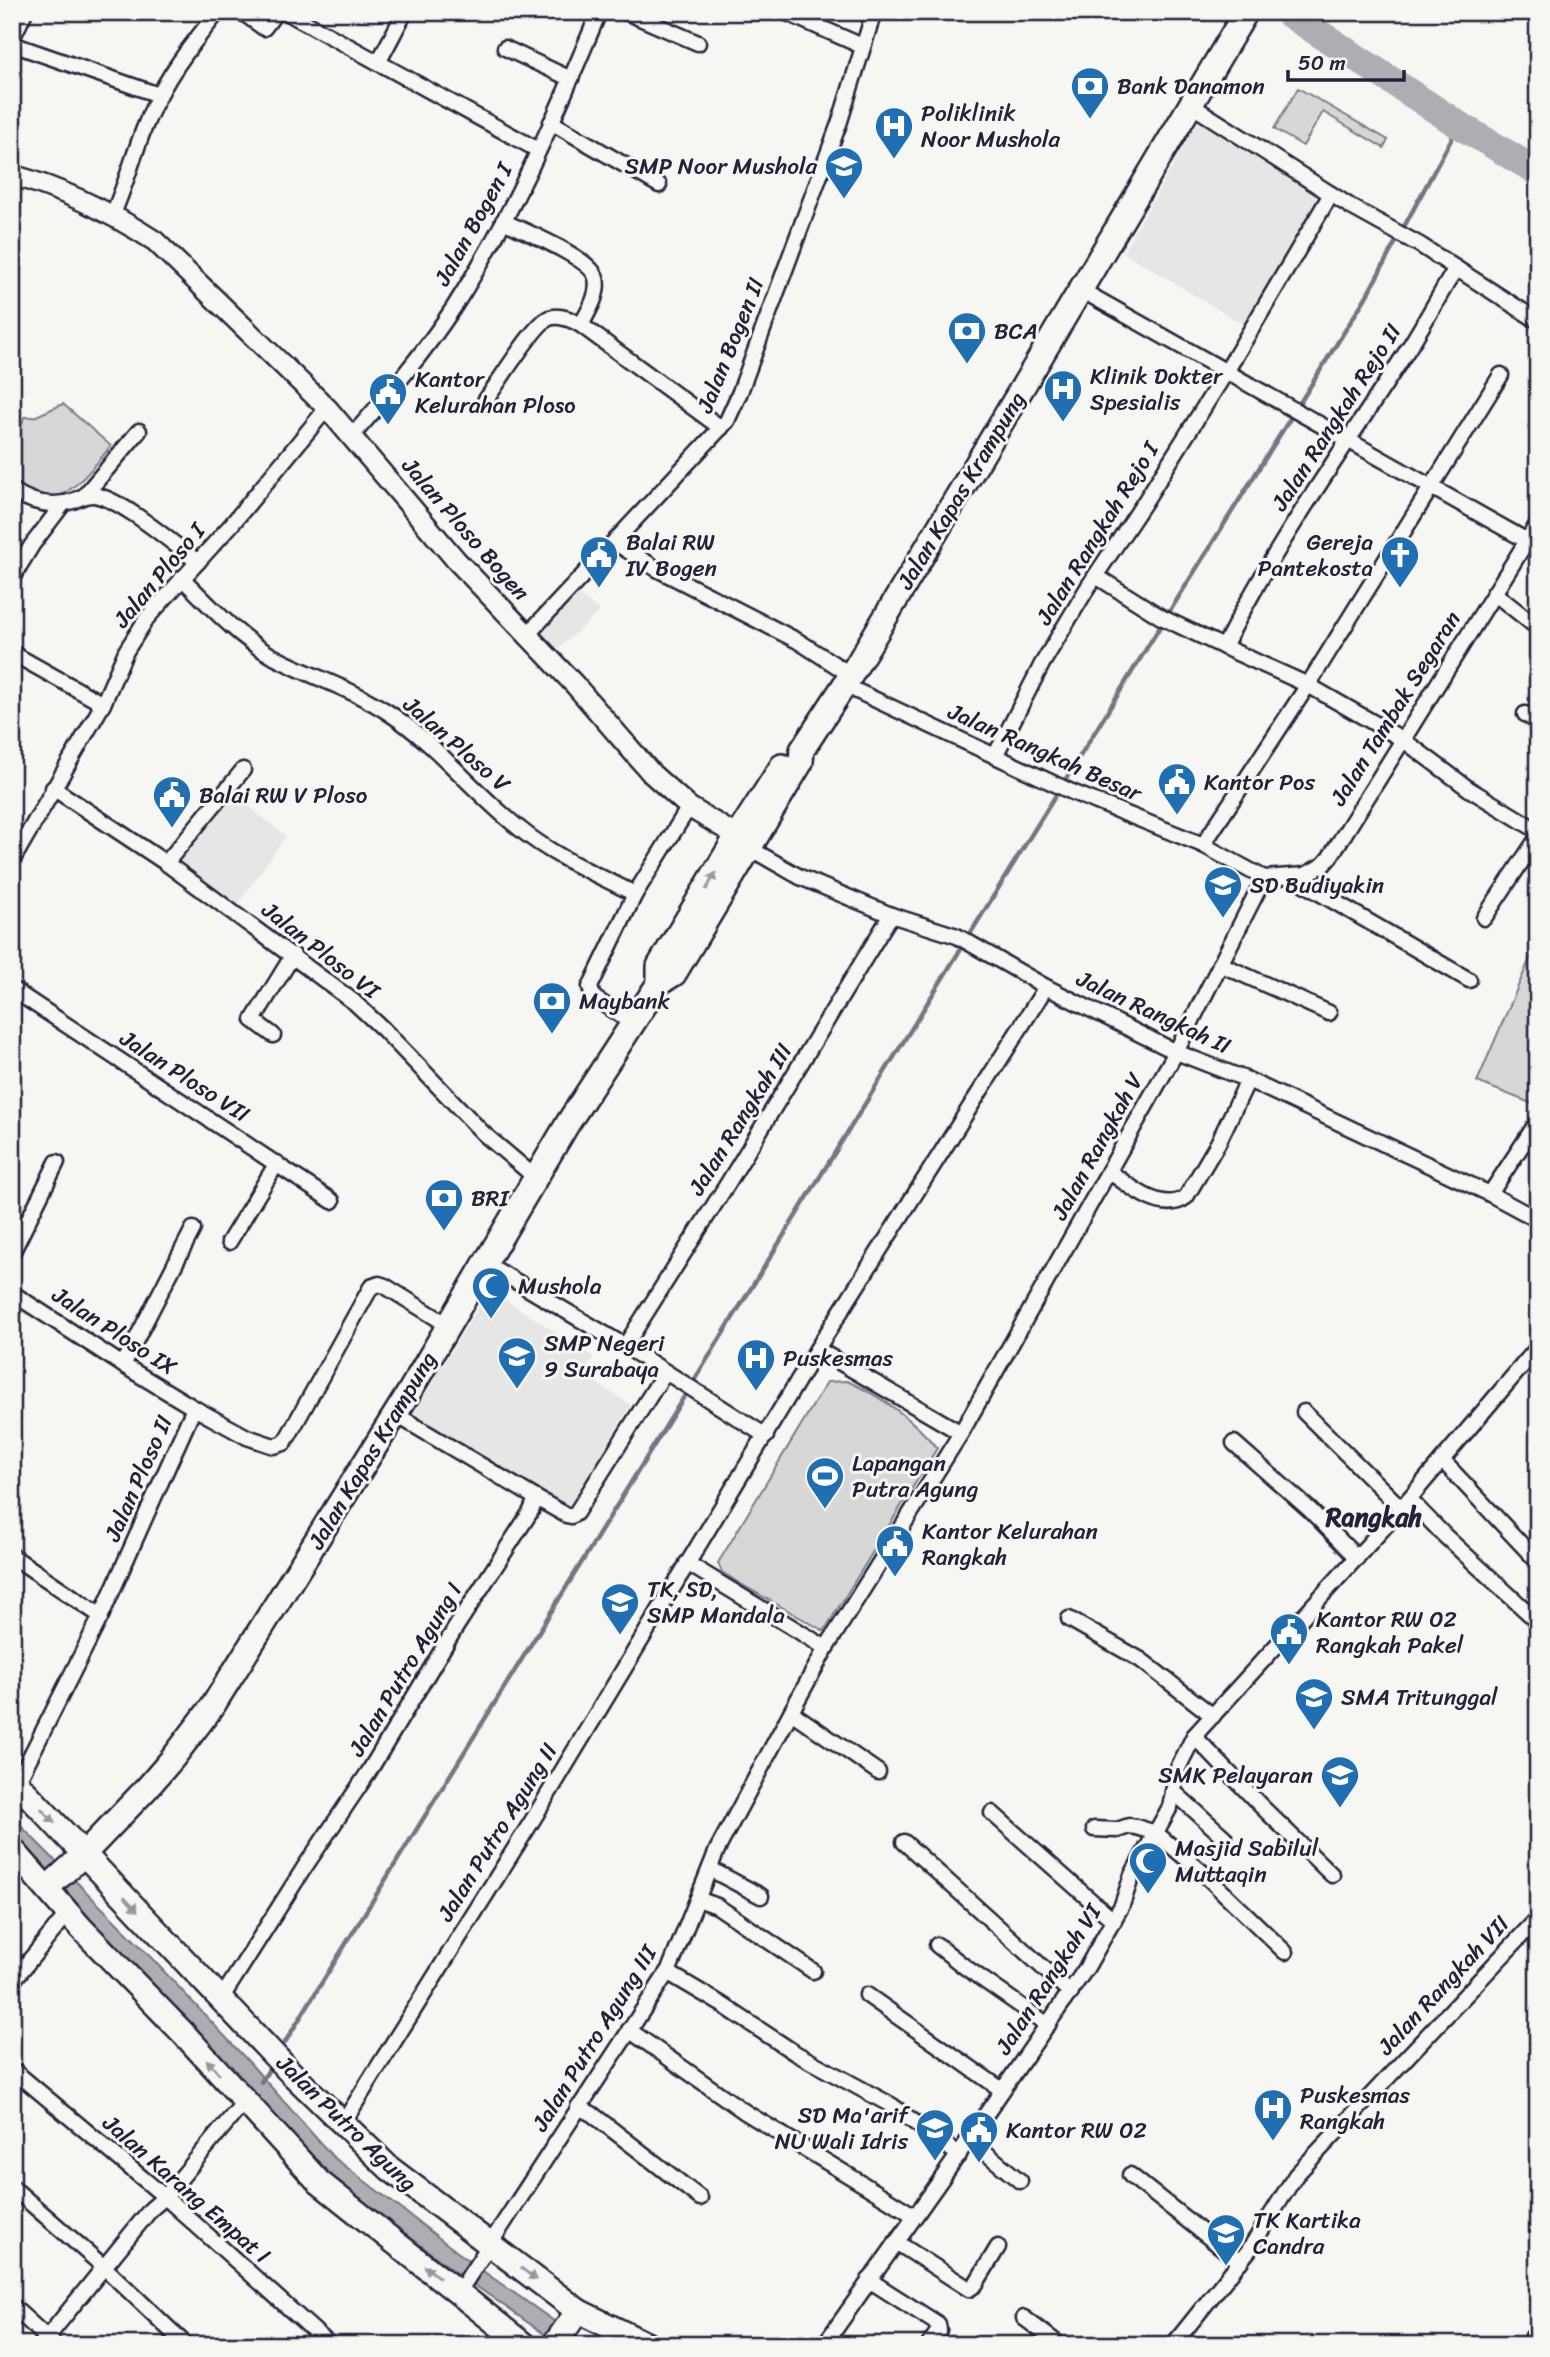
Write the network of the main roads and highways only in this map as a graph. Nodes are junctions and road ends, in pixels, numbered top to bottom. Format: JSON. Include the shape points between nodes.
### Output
{"nodes":[{"id":1,"x":1246,"y":12,"type":"edge"},
{"id":2,"x":15,"y":1781,"type":"edge"},
{"id":3,"x":12,"y":1849,"type":"edge"},
{"id":4,"x":83,"y":1856,"type":"junction"},
{"id":5,"x":49,"y":1886,"type":"junction"},
{"id":6,"x":575,"y":2315,"type":"junction"},
{"id":7,"x":1538,"y":2339,"type":"edge"},
{"id":8,"x":524,"y":2345,"type":"edge"},
{"id":9,"x":554,"y":2345,"type":"edge"},
{"id":10,"x":648,"y":2345,"type":"edge"},
{"id":11,"x":1534,"y":2345,"type":"edge"}],
"edges":[{"from":1,"to":4,"type":"main road","name":"Jalan Kapas Krampung","via":[[847,680],[802,750],[790,754],[744,843],[659,966],[659,984],[576,1112],[251,1647],[201,1723]]},
{"from":2,"to":4,"type":"main road","name":"Jalan Putro Agung","one_way":true},
{"from":3,"to":5,"type":"main road"},
{"from":4,"to":5,"type":"main road","name":"Jalan Kapas Krampung"},
{"from":4,"to":6,"type":"main road","name":"Jalan Putro Agung","one_way":true,"via":[[389,2168]]},
{"from":8,"to":5,"type":"main road","one_way":true,"via":[[319,2182],[68,1913]]},
{"from":6,"to":9,"type":"main road"},
{"from":6,"to":10,"type":"main road","name":"Jalan Putro Agung"},
{"from":7,"to":11,"type":"highway"}]}
